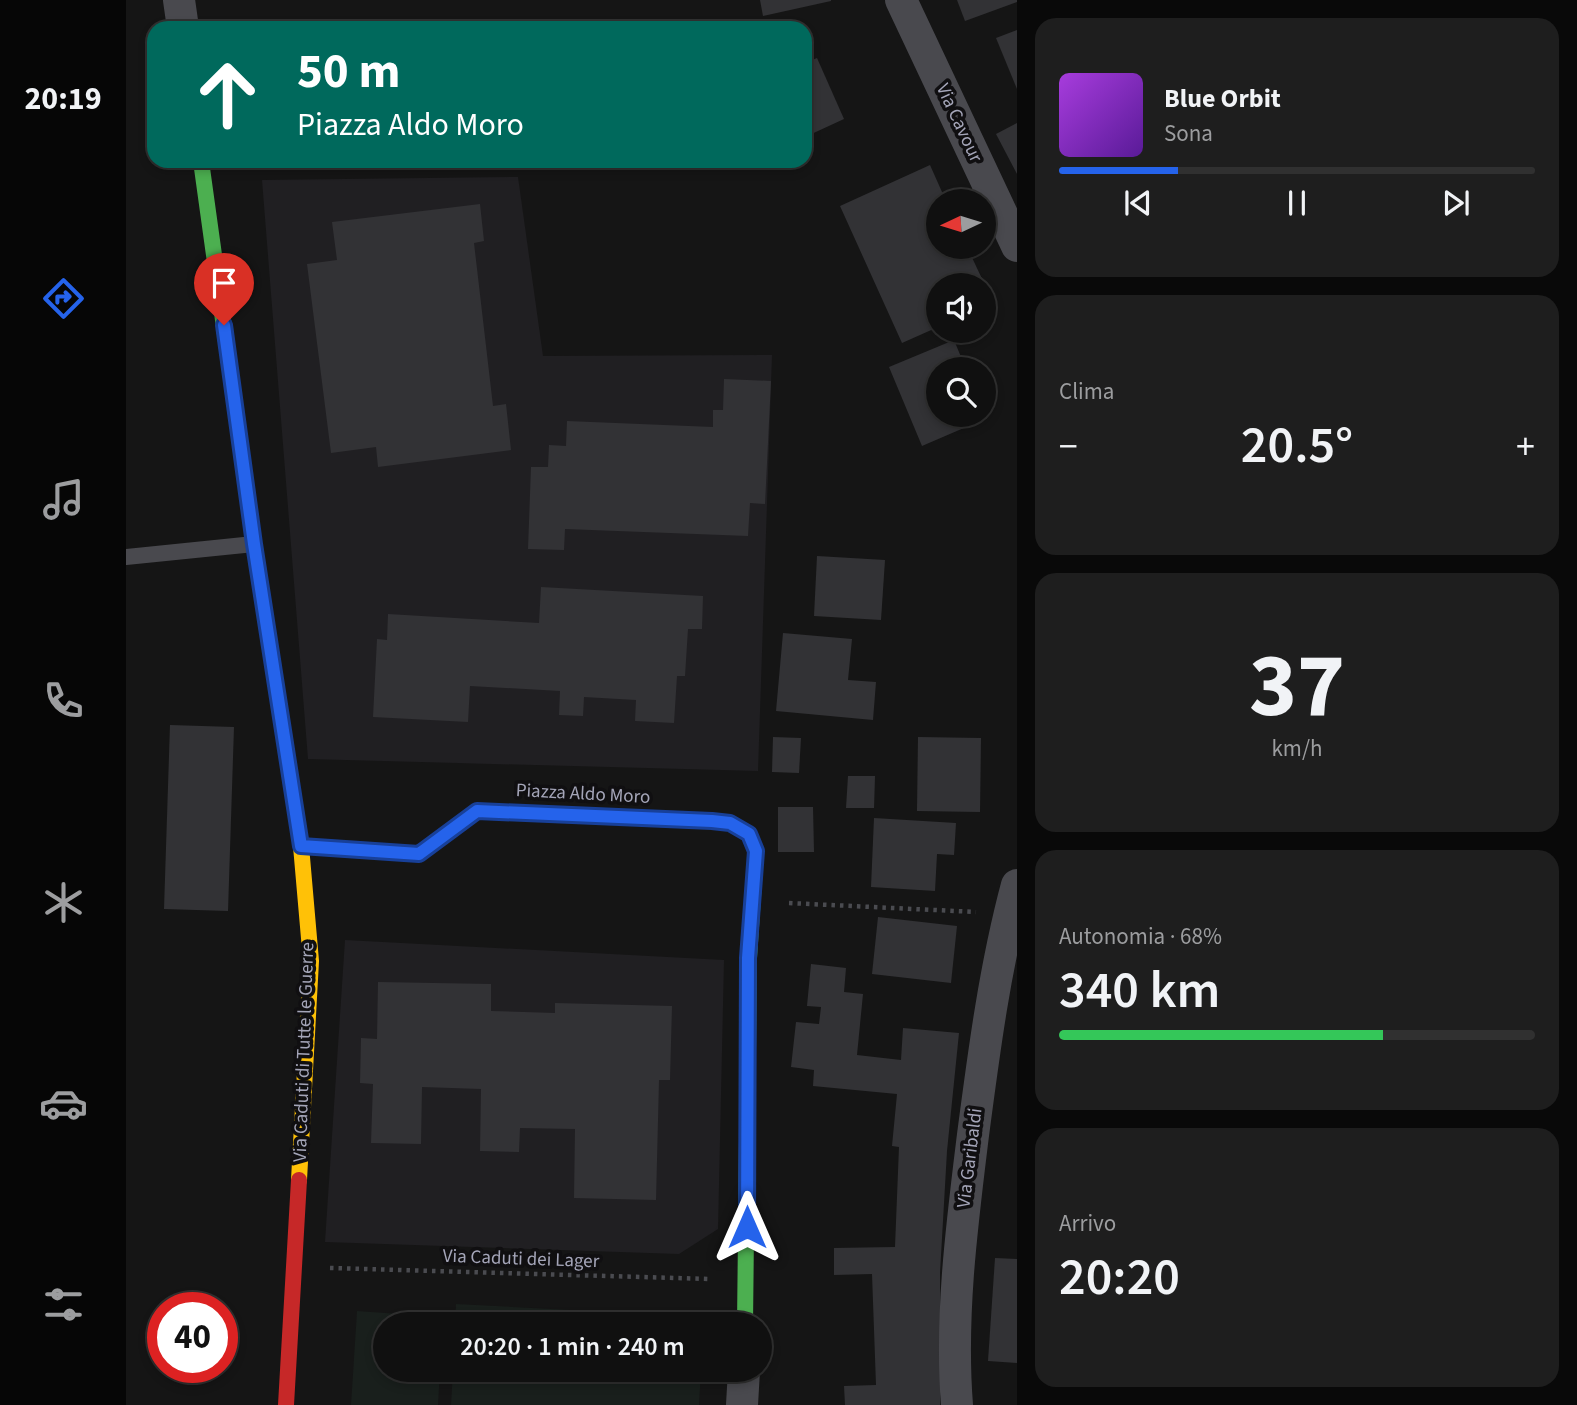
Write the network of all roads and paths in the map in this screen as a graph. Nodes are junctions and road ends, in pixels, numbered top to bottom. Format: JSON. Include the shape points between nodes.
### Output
{"nodes":[{"id":1,"x":179,"y":0,"type":"edge"},
{"id":2,"x":901,"y":0,"type":"edge"},
{"id":3,"x":182,"y":21,"type":"edge"},
{"id":4,"x":202,"y":168,"type":"edge"},
{"id":5,"x":1017,"y":246,"type":"edge"},
{"id":6,"x":254,"y":544,"type":"junction"},
{"id":7,"x":126,"y":557,"type":"edge"},
{"id":8,"x":301,"y":846,"type":"junction"},
{"id":9,"x":1013,"y":899,"type":"edge"},
{"id":10,"x":753,"y":901,"type":"junction"},
{"id":11,"x":294,"y":1266,"type":"junction"},
{"id":12,"x":747,"y":1280,"type":"junction"},
{"id":13,"x":746,"y":1312,"type":"edge"},
{"id":14,"x":743,"y":1382,"type":"edge"},
{"id":15,"x":286,"y":1405,"type":"edge"},
{"id":16,"x":742,"y":1405,"type":"edge"},
{"id":17,"x":957,"y":1405,"type":"edge"}],
"edges":[{"from":1,"to":3,"type":"street"},
{"from":2,"to":5,"type":"street","name":"Via Cavour"},
{"from":4,"to":6,"type":"street","name":"Via Caduti di Tutte le Guerre"},
{"from":6,"to":7,"type":"lane"},
{"from":6,"to":8,"type":"street","name":"Via Caduti di Tutte le Guerre"},
{"from":8,"to":10,"type":"street","name":"Piazza Aldo Moro","via":[[419,854],[477,811],[730,823],[749,834],[756,851]]},
{"from":8,"to":11,"type":"street","name":"Via Caduti di Tutte le Guerre","via":[[311,961]]},
{"from":9,"to":10,"type":"path"},
{"from":9,"to":17,"type":"street","name":"Via Garibaldi","via":[[993,989],[967,1181],[959,1262]]},
{"from":10,"to":12,"type":"street","name":"Piazza Aldo Moro","via":[[748,958]]},
{"from":11,"to":12,"type":"path","name":"Via Caduti dei Lager"},
{"from":11,"to":15,"type":"street","name":"Via Caduti di Tutte le Guerre"},
{"from":12,"to":13,"type":"street","name":"Piazza Aldo Moro"},
{"from":14,"to":16,"type":"street"}]}
